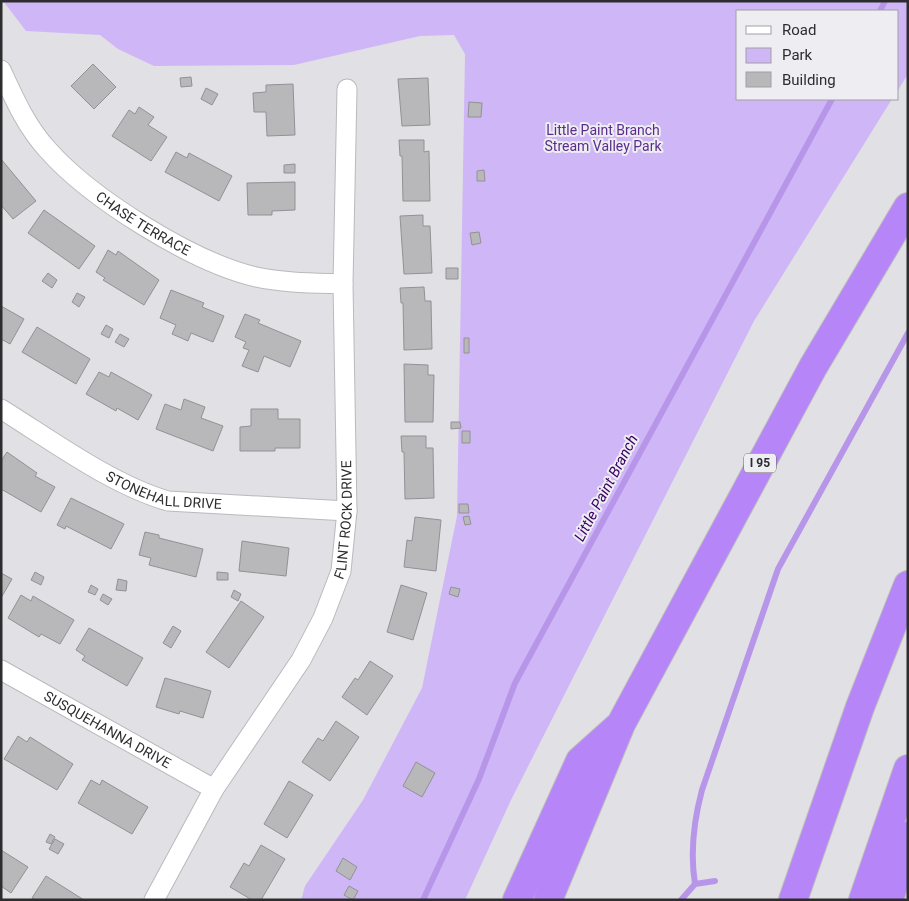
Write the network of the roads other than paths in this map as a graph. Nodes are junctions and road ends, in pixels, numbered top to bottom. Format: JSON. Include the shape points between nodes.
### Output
{"nodes":[{"id":1,"x":1,"y":70,"type":"edge"},
{"id":2,"x":347,"y":89,"type":"dead end"},
{"id":3,"x":908,"y":207,"type":"edge"},
{"id":4,"x":343,"y":284,"type":"junction"},
{"id":5,"x":1,"y":409,"type":"edge"},
{"id":6,"x":347,"y":511,"type":"junction"},
{"id":7,"x":908,"y":585,"type":"edge"},
{"id":8,"x":1,"y":670,"type":"edge"},
{"id":9,"x":621,"y":724,"type":"junction"},
{"id":10,"x":908,"y":769,"type":"edge"},
{"id":11,"x":214,"y":789,"type":"junction"},
{"id":12,"x":908,"y":836,"type":"edge"},
{"id":13,"x":154,"y":900,"type":"edge"},
{"id":14,"x":517,"y":900,"type":"edge"},
{"id":15,"x":548,"y":900,"type":"edge"},
{"id":16,"x":793,"y":900,"type":"edge"},
{"id":17,"x":864,"y":900,"type":"edge"},
{"id":18,"x":888,"y":900,"type":"edge"}],
"edges":[{"from":1,"to":4,"type":"street","name":"CHASE TERRACE","via":[[23,115],[47,149],[94,192],[163,237],[256,277]]},
{"from":2,"to":4,"type":"street","name":"FLINT ROCK DRIVE"},
{"from":3,"to":9,"type":"highway","number":"I 95","via":[[813,367]]},
{"from":4,"to":6,"type":"street","name":"FLINT ROCK DRIVE"},
{"from":5,"to":6,"type":"street","name":"STONEHALL DRIVE","via":[[136,489],[168,501]]},
{"from":6,"to":11,"type":"street","name":"FLINT ROCK DRIVE","via":[[341,571],[323,618],[301,660]]},
{"from":7,"to":16,"type":"highway","via":[[860,707]]},
{"from":8,"to":11,"type":"street","name":"SUSQUEHANNA DRIVE"},
{"from":9,"to":14,"type":"highway","via":[[580,761]]},
{"from":9,"to":15,"type":"highway","number":"I 95"},
{"from":10,"to":17,"type":"highway"},
{"from":11,"to":13,"type":"street","name":"FLINT ROCK DRIVE"},
{"from":12,"to":18,"type":"highway"}]}
